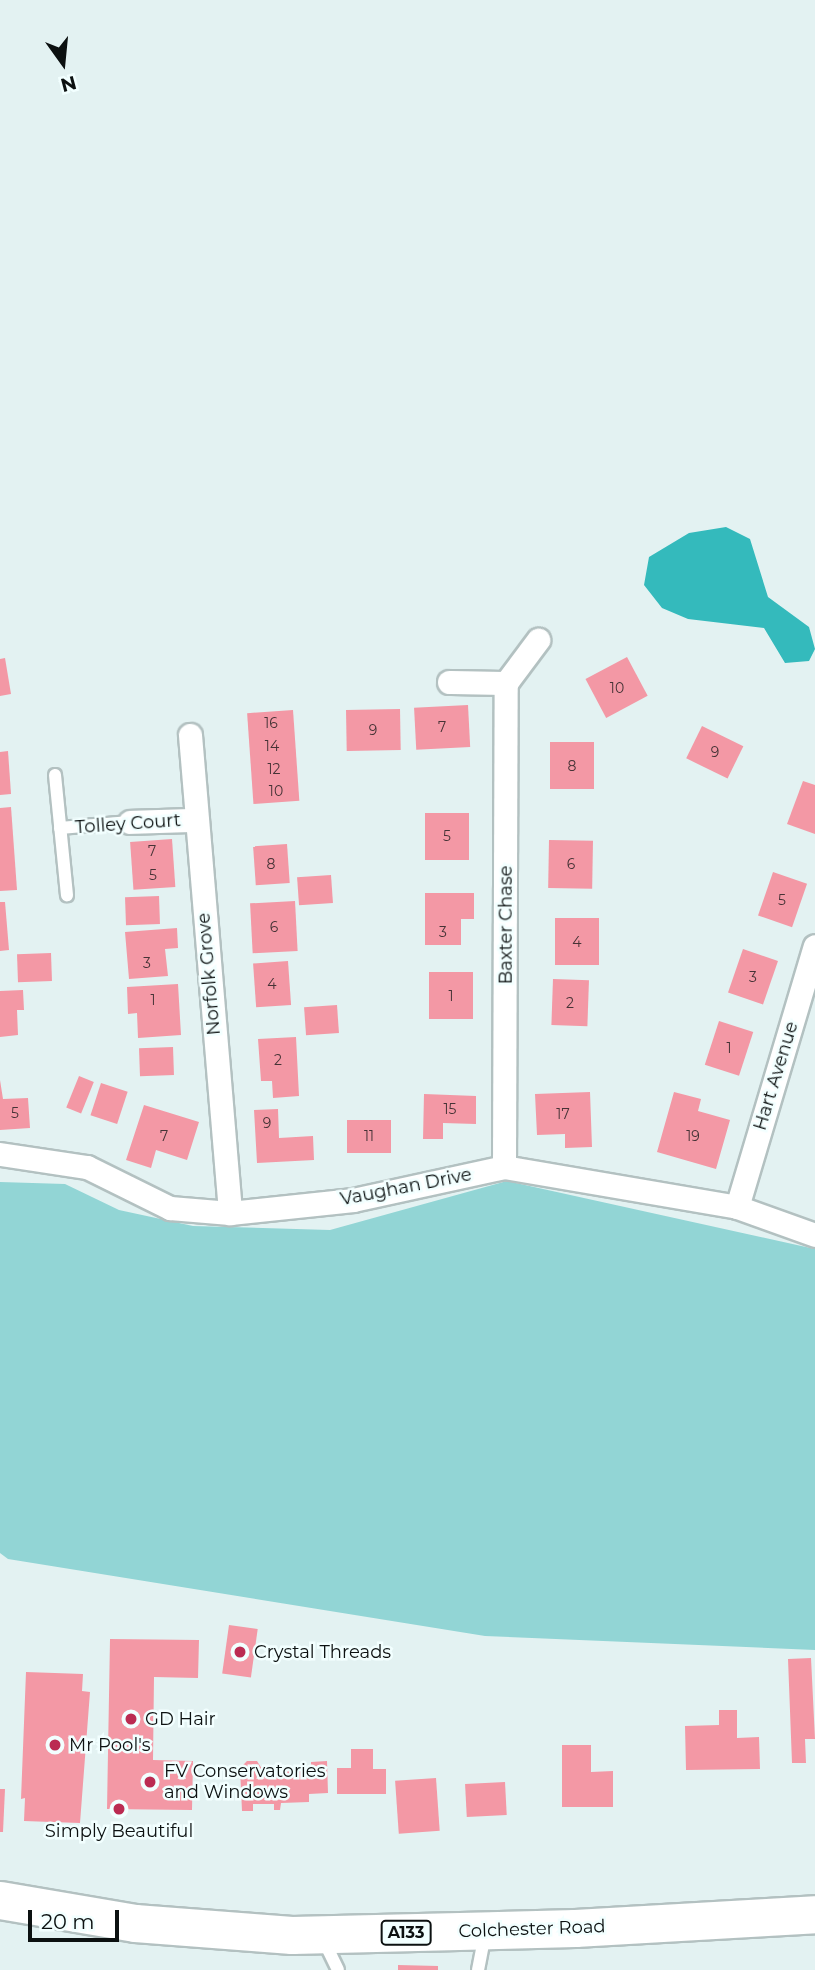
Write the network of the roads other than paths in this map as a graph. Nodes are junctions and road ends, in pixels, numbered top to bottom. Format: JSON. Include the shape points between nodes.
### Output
{"nodes":[{"id":1,"x":538,"y":640,"type":"dead end"},
{"id":2,"x":449,"y":682,"type":"dead end"},
{"id":3,"x":506,"y":683,"type":"junction"},
{"id":4,"x":190,"y":735,"type":"dead end"},
{"id":5,"x":55,"y":775,"type":"dead end"},
{"id":6,"x":195,"y":820,"type":"junction"},
{"id":7,"x":130,"y":822,"type":"joint"},
{"id":8,"x":61,"y":828,"type":"junction"},
{"id":9,"x":67,"y":895,"type":"dead end"},
{"id":10,"x":815,"y":946,"type":"edge"},
{"id":11,"x":0,"y":1154,"type":"edge"},
{"id":12,"x":504,"y":1167,"type":"junction"},
{"id":13,"x":737,"y":1207,"type":"junction"},
{"id":14,"x":230,"y":1213,"type":"junction"},
{"id":15,"x":815,"y":1235,"type":"edge"},
{"id":16,"x":0,"y":1900,"type":"edge"},
{"id":17,"x":815,"y":1914,"type":"edge"},
{"id":18,"x":485,"y":1931,"type":"junction"},
{"id":19,"x":321,"y":1935,"type":"junction"},
{"id":20,"x":338,"y":1970,"type":"edge"},
{"id":21,"x":478,"y":1970,"type":"edge"}],
"edges":[{"from":1,"to":3,"type":"street"},
{"from":2,"to":3,"type":"street"},
{"from":3,"to":12,"type":"street","name":"Baxter Chase"},
{"from":4,"to":6,"type":"street","name":"Norfolk Grove"},
{"from":5,"to":8,"type":"lane","name":"Tolley Court"},
{"from":6,"to":7,"type":"street","name":"Tolley Court"},
{"from":6,"to":14,"type":"street","name":"Norfolk Grove"},
{"from":7,"to":8,"type":"lane","name":"Tolley Court"},
{"from":8,"to":9,"type":"lane","name":"Tolley Court"},
{"from":10,"to":13,"type":"street","name":"Hart Avenue"},
{"from":11,"to":14,"type":"street","name":"Vaughan Drive","via":[[87,1167],[170,1208]]},
{"from":12,"to":13,"type":"street","name":"Vaughan Drive"},
{"from":12,"to":14,"type":"street","name":"Vaughan Drive","via":[[353,1200]]},
{"from":13,"to":15,"type":"street","name":"Vaughan Drive"},
{"from":16,"to":19,"type":"main road","name":"Colchester Road","number":"A133","via":[[135,1923]]},
{"from":17,"to":18,"type":"main road","name":"Colchester Road","number":"A133"},
{"from":18,"to":19,"type":"main road","name":"Colchester Road","number":"A133"},
{"from":18,"to":21,"type":"lane"},
{"from":19,"to":20,"type":"lane"}]}
